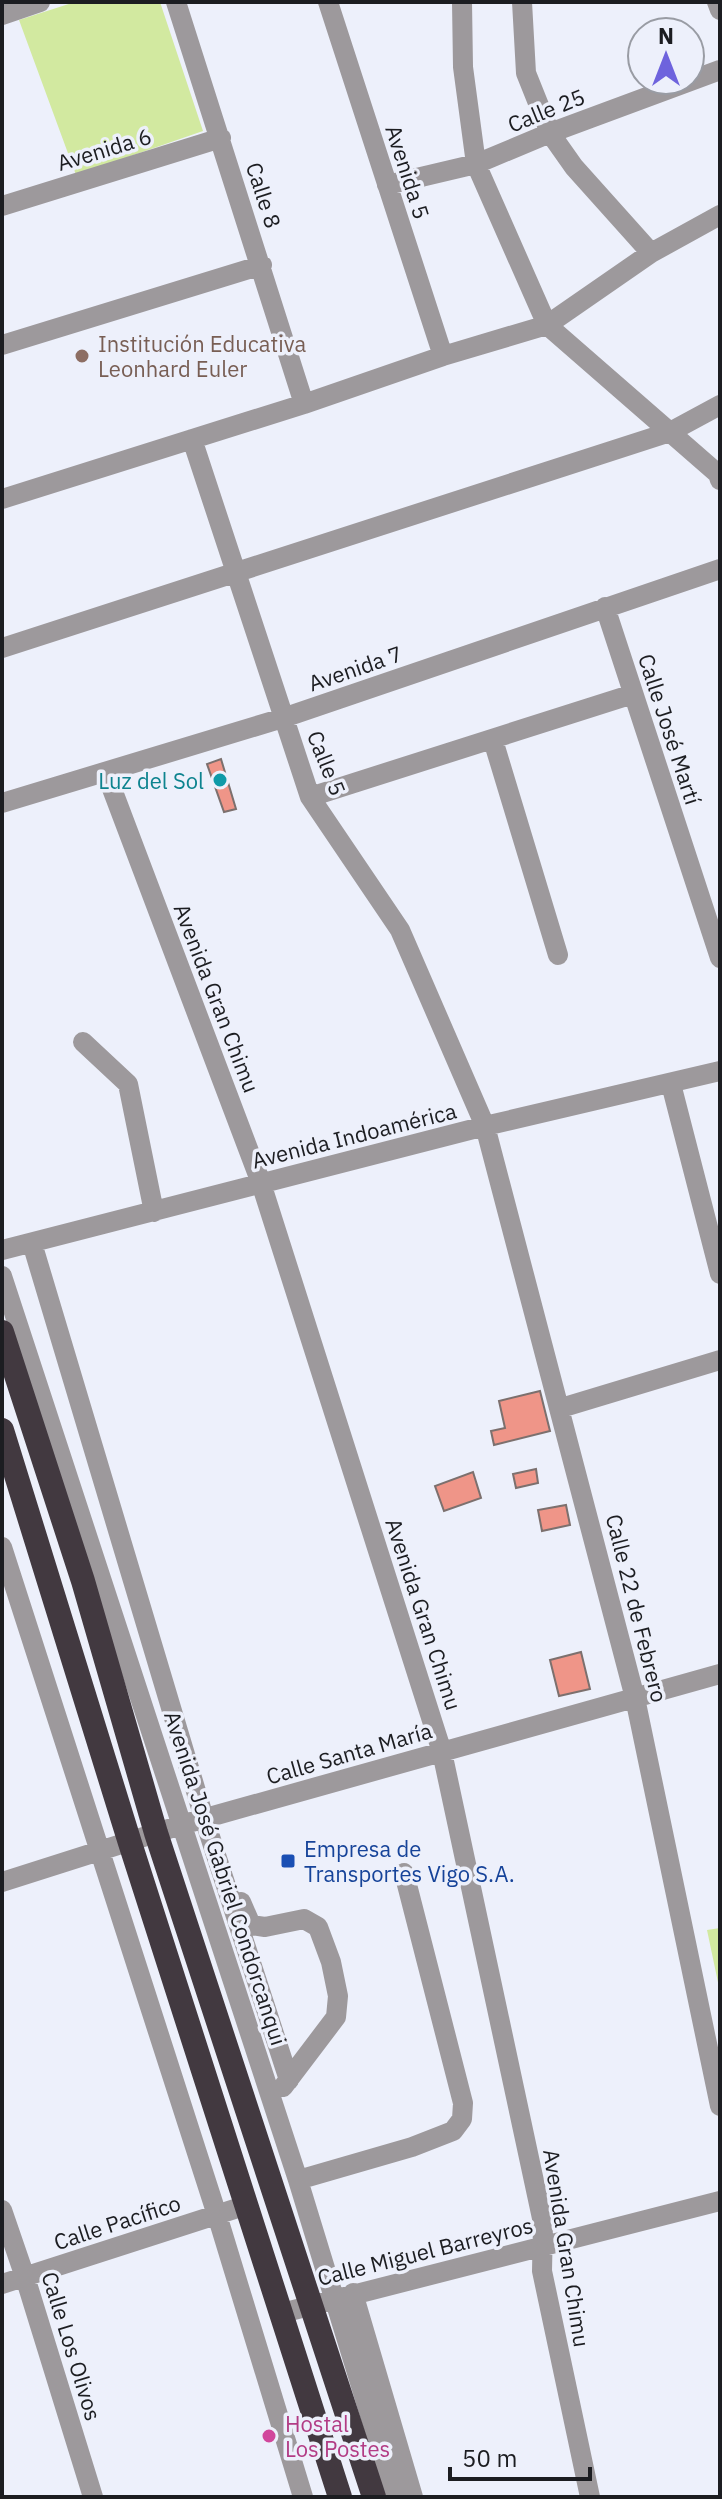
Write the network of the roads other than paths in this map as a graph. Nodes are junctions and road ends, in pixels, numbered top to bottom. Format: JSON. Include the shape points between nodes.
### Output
{"nodes":[{"id":1,"x":40,"y":2,"type":"edge"},
{"id":2,"x":176,"y":2,"type":"edge"},
{"id":3,"x":328,"y":2,"type":"edge"},
{"id":4,"x":462,"y":2,"type":"edge"},
{"id":5,"x":522,"y":2,"type":"edge"},
{"id":6,"x":717,"y":2,"type":"edge"},
{"id":7,"x":720,"y":10,"type":"edge"},
{"id":8,"x":2,"y":15,"type":"edge"},
{"id":9,"x":720,"y":70,"type":"edge"},
{"id":10,"x":550,"y":133,"type":"junction"},
{"id":11,"x":221,"y":138,"type":"junction"},
{"id":12,"x":476,"y":164,"type":"junction"},
{"id":13,"x":387,"y":185,"type":"junction"},
{"id":14,"x":2,"y":206,"type":"edge"},
{"id":15,"x":720,"y":215,"type":"edge"},
{"id":16,"x":651,"y":253,"type":"junction"},
{"id":17,"x":262,"y":265,"type":"junction"},
{"id":18,"x":547,"y":325,"type":"junction"},
{"id":19,"x":2,"y":345,"type":"edge"},
{"id":20,"x":443,"y":356,"type":"junction"},
{"id":21,"x":304,"y":404,"type":"junction"},
{"id":22,"x":720,"y":405,"type":"edge"},
{"id":23,"x":670,"y":432,"type":"junction"},
{"id":24,"x":192,"y":439,"type":"junction"},
{"id":25,"x":720,"y":480,"type":"edge"},
{"id":26,"x":2,"y":499,"type":"edge"},
{"id":27,"x":720,"y":569,"type":"edge"},
{"id":28,"x":237,"y":571,"type":"junction"},
{"id":29,"x":605,"y":607,"type":"junction"},
{"id":30,"x":2,"y":648,"type":"edge"},
{"id":31,"x":633,"y":694,"type":"junction"},
{"id":32,"x":283,"y":718,"type":"junction"},
{"id":33,"x":493,"y":740,"type":"junction"},
{"id":34,"x":106,"y":773,"type":"junction"},
{"id":35,"x":310,"y":797,"type":"junction"},
{"id":36,"x":2,"y":803,"type":"edge"},
{"id":37,"x":558,"y":955,"type":"dead end"},
{"id":38,"x":720,"y":958,"type":"edge"},
{"id":39,"x":83,"y":1042,"type":"dead end"},
{"id":40,"x":720,"y":1071,"type":"edge"},
{"id":41,"x":671,"y":1084,"type":"junction"},
{"id":42,"x":485,"y":1126,"type":"junction"},
{"id":43,"x":261,"y":1183,"type":"junction"},
{"id":44,"x":154,"y":1212,"type":"junction"},
{"id":45,"x":32,"y":1243,"type":"junction"},
{"id":46,"x":2,"y":1250,"type":"edge"},
{"id":47,"x":720,"y":1274,"type":"edge"},
{"id":48,"x":2,"y":1276,"type":"edge"},
{"id":49,"x":2,"y":1332,"type":"edge"},
{"id":50,"x":720,"y":1360,"type":"edge"},
{"id":51,"x":561,"y":1408,"type":"junction"},
{"id":52,"x":2,"y":1430,"type":"edge"},
{"id":53,"x":2,"y":1547,"type":"edge"},
{"id":54,"x":720,"y":1674,"type":"edge"},
{"id":55,"x":635,"y":1698,"type":"junction"},
{"id":56,"x":442,"y":1752,"type":"junction"},
{"id":57,"x":204,"y":1818,"type":"junction"},
{"id":58,"x":181,"y":1825,"type":"junction"},
{"id":59,"x":156,"y":1833,"type":"junction"},
{"id":60,"x":130,"y":1843,"type":"junction"},
{"id":61,"x":100,"y":1852,"type":"junction"},
{"id":62,"x":219,"y":1862,"type":"junction"},
{"id":63,"x":404,"y":1873,"type":"dead end"},
{"id":64,"x":2,"y":1882,"type":"edge"},
{"id":65,"x":289,"y":2080,"type":"junction"},
{"id":66,"x":272,"y":2102,"type":"junction"},
{"id":67,"x":720,"y":2106,"type":"edge"},
{"id":68,"x":250,"y":2122,"type":"junction"},
{"id":69,"x":298,"y":2180,"type":"junction"},
{"id":70,"x":720,"y":2201,"type":"edge"},
{"id":71,"x":247,"y":2205,"type":"junction"},
{"id":72,"x":2,"y":2210,"type":"edge"},
{"id":73,"x":217,"y":2215,"type":"junction"},
{"id":74,"x":542,"y":2246,"type":"junction"},
{"id":75,"x":25,"y":2277,"type":"junction"},
{"id":76,"x":2,"y":2284,"type":"edge"},
{"id":77,"x":353,"y":2293,"type":"junction"},
{"id":78,"x":322,"y":2302,"type":"junction"},
{"id":79,"x":282,"y":2313,"type":"junction"},
{"id":80,"x":93,"y":2497,"type":"edge"},
{"id":81,"x":303,"y":2497,"type":"edge"},
{"id":82,"x":340,"y":2497,"type":"edge"},
{"id":83,"x":374,"y":2497,"type":"edge"},
{"id":84,"x":395,"y":2497,"type":"edge"},
{"id":85,"x":413,"y":2497,"type":"edge"},
{"id":86,"x":590,"y":2497,"type":"edge"}],
"edges":[{"from":1,"to":8,"type":"street"},
{"from":2,"to":11,"type":"street","name":"Calle 8"},
{"from":3,"to":13,"type":"street","name":"Avenida 5"},
{"from":4,"to":12,"type":"street","via":[[463,67]]},
{"from":5,"to":10,"type":"street","via":[[526,73]]},
{"from":6,"to":7,"type":"street"},
{"from":9,"to":10,"type":"street","name":"Calle 25"},
{"from":10,"to":12,"type":"street","name":"Calle 25"},
{"from":10,"to":16,"type":"street"},
{"from":11,"to":14,"type":"street","name":"Avenida 6"},
{"from":11,"to":17,"type":"street","name":"Calle 8"},
{"from":12,"to":13,"type":"street","name":"Calle 25"},
{"from":12,"to":18,"type":"street"},
{"from":13,"to":20,"type":"street","name":"Avenida 5"},
{"from":15,"to":16,"type":"street"},
{"from":16,"to":18,"type":"street"},
{"from":17,"to":19,"type":"street"},
{"from":17,"to":21,"type":"street","name":"Calle 8"},
{"from":18,"to":20,"type":"street"},
{"from":18,"to":23,"type":"street"},
{"from":20,"to":21,"type":"street"},
{"from":21,"to":24,"type":"street"},
{"from":22,"to":23,"type":"street"},
{"from":23,"to":25,"type":"street"},
{"from":23,"to":28,"type":"street"},
{"from":24,"to":26,"type":"street"},
{"from":24,"to":28,"type":"street","name":"Calle 5"},
{"from":27,"to":29,"type":"street","name":"Avenida 7"},
{"from":28,"to":30,"type":"street"},
{"from":28,"to":32,"type":"street","name":"Calle 5"},
{"from":29,"to":31,"type":"street","name":"Calle José Martí"},
{"from":29,"to":32,"type":"street","name":"Avenida 7"},
{"from":31,"to":33,"type":"street"},
{"from":31,"to":38,"type":"street","name":"Calle José Martí"},
{"from":32,"to":34,"type":"street","name":"Avenida 7"},
{"from":32,"to":35,"type":"street","name":"Calle 5"},
{"from":33,"to":35,"type":"street"},
{"from":33,"to":37,"type":"street"},
{"from":34,"to":36,"type":"street","name":"Avenida 7"},
{"from":34,"to":43,"type":"street","name":"Avenida Gran Chimu"},
{"from":35,"to":42,"type":"street","name":"Calle 5","via":[[400,930]]},
{"from":39,"to":44,"type":"street","via":[[128,1084]]},
{"from":40,"to":41,"type":"street","name":"Avenida Indoamérica"},
{"from":41,"to":42,"type":"street","name":"Avenida Indoamérica"},
{"from":41,"to":47,"type":"street"},
{"from":42,"to":43,"type":"street","name":"Avenida Indoamérica"},
{"from":42,"to":51,"type":"street","name":"Calle 22 de Febrero"},
{"from":43,"to":44,"type":"street","name":"Avenida Indoamérica"},
{"from":43,"to":56,"type":"street","name":"Avenida Gran Chimu"},
{"from":44,"to":45,"type":"street","name":"Avenida Indoamérica"},
{"from":45,"to":46,"type":"street","name":"Avenida Indoamérica"},
{"from":45,"to":57,"type":"street"},
{"from":48,"to":58,"type":"street","name":"Avenida José Gabriel Condorcanqui"},
{"from":49,"to":59,"type":"highway","name":"Avenida José Gabriel Condorcanqui","via":[[83,1581]]},
{"from":50,"to":51,"type":"street"},
{"from":51,"to":55,"type":"street","name":"Calle 22 de Febrero"},
{"from":52,"to":60,"type":"highway"},
{"from":53,"to":61,"type":"street"},
{"from":54,"to":55,"type":"street","name":"Calle Santa María"},
{"from":55,"to":56,"type":"street","name":"Calle Santa María"},
{"from":55,"to":67,"type":"street","name":"Calle 22 de Febrero"},
{"from":56,"to":57,"type":"street","name":"Calle Santa María"},
{"from":56,"to":74,"type":"street","name":"Avenida Gran Chimu","via":[[543,2223]]},
{"from":57,"to":58,"type":"street","name":"Calle Santa María"},
{"from":57,"to":62,"type":"street"},
{"from":58,"to":59,"type":"street","name":"Calle Santa María"},
{"from":58,"to":66,"type":"street","name":"Avenida José Gabriel Condorcanqui"},
{"from":59,"to":60,"type":"street","name":"Calle Santa María"},
{"from":59,"to":68,"type":"highway","name":"Avenida José Gabriel Condorcanqui"},
{"from":60,"to":61,"type":"street","name":"Calle Santa María"},
{"from":60,"to":71,"type":"highway"},
{"from":61,"to":64,"type":"street","name":"Calle Santa María"},
{"from":61,"to":73,"type":"street"},
{"from":62,"to":65,"type":"street"},
{"from":62,"to":65,"type":"street","via":[[230,1869],[251,1925],[304,1919],[318,1927],[331,1962],[336,2017]]},
{"from":63,"to":69,"type":"street","via":[[463,2103],[462,2119],[453,2131],[412,2147]]},
{"from":65,"to":66,"type":"street"},
{"from":66,"to":68,"type":"street"},
{"from":66,"to":69,"type":"street","name":"Avenida José Gabriel Condorcanqui"},
{"from":68,"to":78,"type":"highway","name":"Avenida José Gabriel Condorcanqui"},
{"from":69,"to":78,"type":"street","name":"Avenida José Gabriel Condorcanqui"},
{"from":70,"to":74,"type":"street","name":"Calle Miguel Barreyros"},
{"from":71,"to":73,"type":"street","name":"Calle Pacífico"},
{"from":71,"to":79,"type":"highway"},
{"from":72,"to":75,"type":"street","name":"Calle Los Olivos"},
{"from":73,"to":75,"type":"street","name":"Calle Pacífico"},
{"from":73,"to":81,"type":"street"},
{"from":74,"to":77,"type":"street","name":"Calle Miguel Barreyros"},
{"from":74,"to":86,"type":"street","name":"Avenida Gran Chimu","via":[[542,2271]]},
{"from":75,"to":76,"type":"street","name":"Calle Pacífico"},
{"from":75,"to":80,"type":"street","name":"Calle Los Olivos"},
{"from":77,"to":78,"type":"street","name":"Calle Miguel Barreyros"},
{"from":77,"to":85,"type":"street"},
{"from":78,"to":79,"type":"street","name":"Calle Miguel Barreyros"},
{"from":78,"to":83,"type":"highway","name":"Avenida José Gabriel Condorcanqui"},
{"from":78,"to":84,"type":"street","name":"Avenida José Gabriel Condorcanqui"},
{"from":79,"to":82,"type":"highway"}]}
